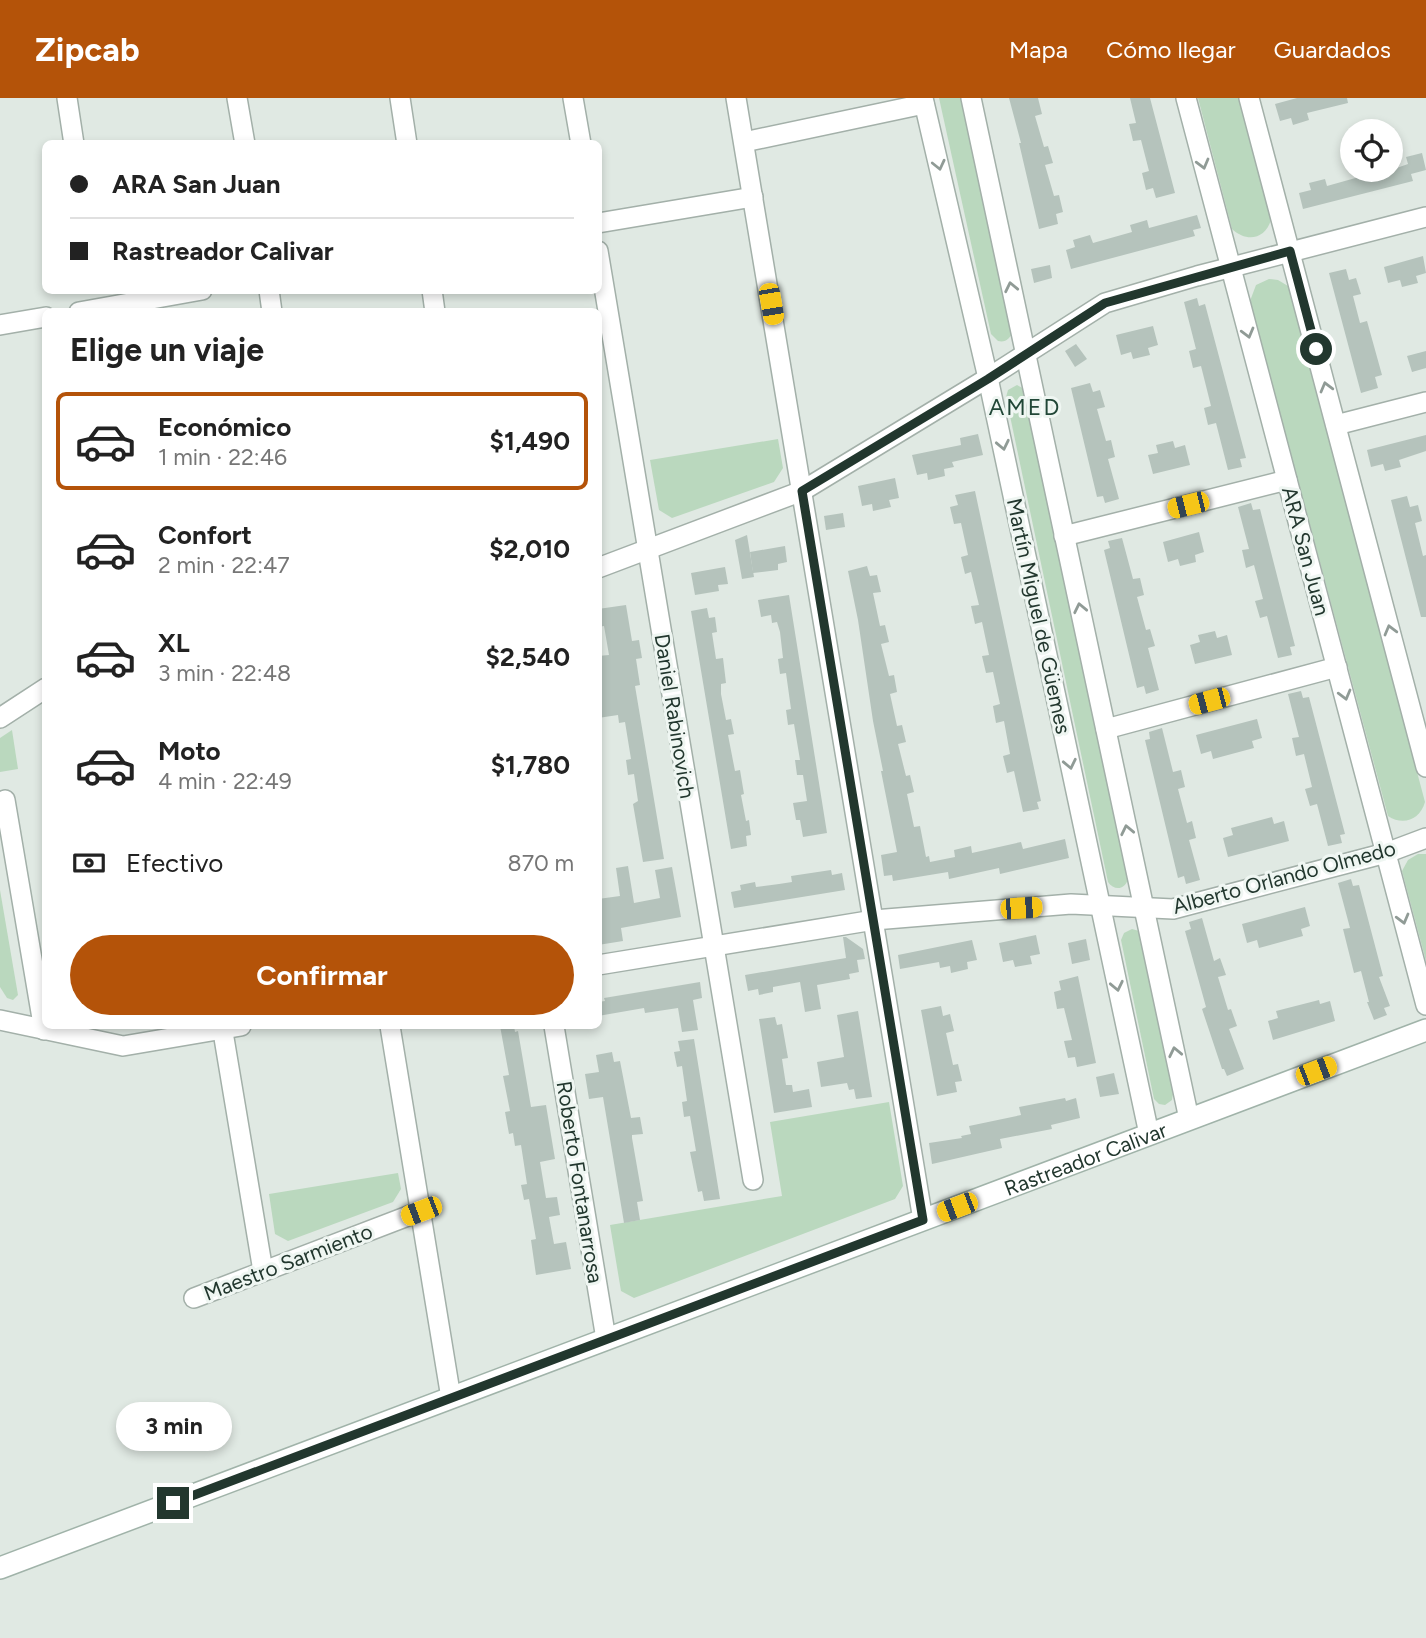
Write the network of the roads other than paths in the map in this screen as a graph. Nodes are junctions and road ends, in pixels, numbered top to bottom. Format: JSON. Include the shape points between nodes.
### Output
{"nodes":[{"id":1,"x":67,"y":98,"type":"edge"},
{"id":2,"x":237,"y":98,"type":"edge"},
{"id":3,"x":400,"y":98,"type":"edge"},
{"id":4,"x":573,"y":98,"type":"edge"},
{"id":5,"x":737,"y":98,"type":"edge"},
{"id":6,"x":971,"y":98,"type":"edge"},
{"id":7,"x":1185,"y":98,"type":"edge"},
{"id":8,"x":1250,"y":98,"type":"edge"},
{"id":9,"x":924,"y":101,"type":"edge"},
{"id":10,"x":73,"y":140,"type":"edge"},
{"id":11,"x":243,"y":140,"type":"edge"},
{"id":12,"x":406,"y":140,"type":"edge"},
{"id":13,"x":580,"y":140,"type":"edge"},
{"id":14,"x":744,"y":142,"type":"junction"},
{"id":15,"x":753,"y":197,"type":"junction"},
{"id":16,"x":1426,"y":216,"type":"edge"},
{"id":17,"x":602,"y":222,"type":"edge"},
{"id":18,"x":1290,"y":251,"type":"junction"},
{"id":19,"x":1231,"y":267,"type":"junction"},
{"id":20,"x":602,"y":275,"type":"edge"},
{"id":21,"x":170,"y":294,"type":"edge"},
{"id":22,"x":99,"y":303,"type":"edge"},
{"id":23,"x":42,"y":318,"type":"edge"},
{"id":24,"x":0,"y":325,"type":"edge"},
{"id":25,"x":1025,"y":354,"type":"junction"},
{"id":26,"x":988,"y":379,"type":"junction"},
{"id":27,"x":1426,"y":402,"type":"edge"},
{"id":28,"x":1336,"y":425,"type":"junction"},
{"id":29,"x":1287,"y":481,"type":"junction"},
{"id":30,"x":802,"y":491,"type":"junction"},
{"id":31,"x":1064,"y":537,"type":"junction"},
{"id":32,"x":648,"y":550,"type":"junction"},
{"id":33,"x":602,"y":567,"type":"edge"},
{"id":34,"x":1337,"y":667,"type":"junction"},
{"id":35,"x":42,"y":689,"type":"edge"},
{"id":36,"x":42,"y":691,"type":"edge"},
{"id":37,"x":0,"y":701,"type":"edge"},
{"id":38,"x":0,"y":718,"type":"edge"},
{"id":39,"x":1106,"y":729,"type":"junction"},
{"id":40,"x":1426,"y":767,"type":"edge"},
{"id":41,"x":5,"y":800,"type":"dead end"},
{"id":42,"x":1426,"y":838,"type":"edge"},
{"id":43,"x":1386,"y":853,"type":"junction"},
{"id":44,"x":1100,"y":905,"type":"junction"},
{"id":45,"x":1144,"y":908,"type":"junction"},
{"id":46,"x":874,"y":920,"type":"junction"},
{"id":47,"x":714,"y":945,"type":"junction"},
{"id":48,"x":602,"y":963,"type":"edge"},
{"id":49,"x":1426,"y":1005,"type":"edge"},
{"id":50,"x":42,"y":1018,"type":"edge"},
{"id":51,"x":0,"y":1020,"type":"edge"},
{"id":52,"x":217,"y":1029,"type":"edge"},
{"id":53,"x":228,"y":1029,"type":"edge"},
{"id":54,"x":391,"y":1029,"type":"edge"},
{"id":55,"x":554,"y":1029,"type":"edge"},
{"id":56,"x":44,"y":1030,"type":"joint"},
{"id":57,"x":1426,"y":1030,"type":"edge"},
{"id":58,"x":1189,"y":1119,"type":"junction"},
{"id":59,"x":1149,"y":1134,"type":"junction"},
{"id":60,"x":753,"y":1180,"type":"dead end"},
{"id":61,"x":421,"y":1211,"type":"junction"},
{"id":62,"x":923,"y":1220,"type":"junction"},
{"id":63,"x":263,"y":1271,"type":"junction"},
{"id":64,"x":194,"y":1298,"type":"dead end"},
{"id":65,"x":606,"y":1339,"type":"junction"},
{"id":66,"x":452,"y":1398,"type":"junction"},
{"id":67,"x":0,"y":1568,"type":"edge"}],
"edges":[{"from":1,"to":10,"type":"street"},
{"from":2,"to":11,"type":"street"},
{"from":3,"to":12,"type":"street"},
{"from":4,"to":13,"type":"street"},
{"from":5,"to":14,"type":"street"},
{"from":25,"to":6,"type":"street","name":"Martín Miguel de Güemes","one_way":true},
{"from":7,"to":19,"type":"street","name":"ARA San Juan","one_way":true},
{"from":8,"to":18,"type":"street"},
{"from":9,"to":14,"type":"street"},
{"from":9,"to":26,"type":"street","name":"Martín Miguel de Güemes","one_way":true},
{"from":14,"to":15,"type":"street"},
{"from":15,"to":17,"type":"street"},
{"from":15,"to":30,"type":"street"},
{"from":16,"to":18,"type":"street"},
{"from":18,"to":19,"type":"street"},
{"from":28,"to":18,"type":"street","one_way":true},
{"from":19,"to":25,"type":"street","via":[[1105,303]]},
{"from":19,"to":29,"type":"street","name":"ARA San Juan","one_way":true},
{"from":20,"to":32,"type":"street","name":"Daniel Rabinovich"},
{"from":21,"to":22,"type":"street"},
{"from":23,"to":24,"type":"street"},
{"from":25,"to":26,"type":"street"},
{"from":25,"to":31,"type":"street","name":"Martín Miguel de Güemes"},
{"from":26,"to":30,"type":"street"},
{"from":26,"to":44,"type":"street","name":"Martín Miguel de Güemes","one_way":true},
{"from":27,"to":28,"type":"street"},
{"from":40,"to":28,"type":"street","one_way":true},
{"from":29,"to":31,"type":"street"},
{"from":29,"to":34,"type":"street","name":"ARA San Juan"},
{"from":30,"to":32,"type":"street"},
{"from":30,"to":46,"type":"street"},
{"from":39,"to":31,"type":"street","name":"Martín Miguel de Güemes","one_way":true},
{"from":32,"to":33,"type":"street"},
{"from":32,"to":47,"type":"street","name":"Daniel Rabinovich"},
{"from":34,"to":39,"type":"street"},
{"from":34,"to":43,"type":"street","name":"ARA San Juan","one_way":true},
{"from":35,"to":37,"type":"street"},
{"from":36,"to":38,"type":"street"},
{"from":45,"to":39,"type":"street","name":"Martín Miguel de Güemes","one_way":true},
{"from":41,"to":50,"type":"street"},
{"from":42,"to":43,"type":"street","name":"Alberto Orlando Olmedo"},
{"from":43,"to":45,"type":"street","name":"Alberto Orlando Olmedo","via":[[1173,909]]},
{"from":43,"to":49,"type":"street","name":"ARA San Juan","one_way":true},
{"from":44,"to":45,"type":"street","name":"Alberto Orlando Olmedo"},
{"from":44,"to":46,"type":"street","name":"Alberto Orlando Olmedo"},
{"from":44,"to":59,"type":"street","name":"Martín Miguel de Güemes","one_way":true},
{"from":58,"to":45,"type":"street","name":"Martín Miguel de Güemes","one_way":true},
{"from":46,"to":47,"type":"street","name":"Alberto Orlando Olmedo"},
{"from":46,"to":62,"type":"street"},
{"from":47,"to":48,"type":"street","name":"Alberto Orlando Olmedo"},
{"from":47,"to":60,"type":"street","name":"Daniel Rabinovich"},
{"from":51,"to":56,"type":"street"},
{"from":52,"to":56,"type":"street","via":[[123,1046]]},
{"from":53,"to":63,"type":"street"},
{"from":54,"to":61,"type":"street"},
{"from":55,"to":65,"type":"street","name":"Roberto Fontanarrosa"},
{"from":57,"to":58,"type":"main road","name":"Rastreador Calivar"},
{"from":58,"to":59,"type":"main road","name":"Rastreador Calivar"},
{"from":59,"to":62,"type":"main road","name":"Rastreador Calivar"},
{"from":61,"to":63,"type":"street","name":"Maestro Sarmiento"},
{"from":61,"to":66,"type":"street"},
{"from":62,"to":65,"type":"main road","name":"Rastreador Calivar"},
{"from":63,"to":64,"type":"street","name":"Maestro Sarmiento"},
{"from":65,"to":66,"type":"main road","name":"Rastreador Calivar"},
{"from":66,"to":67,"type":"main road","name":"Rastreador Calivar"}]}
